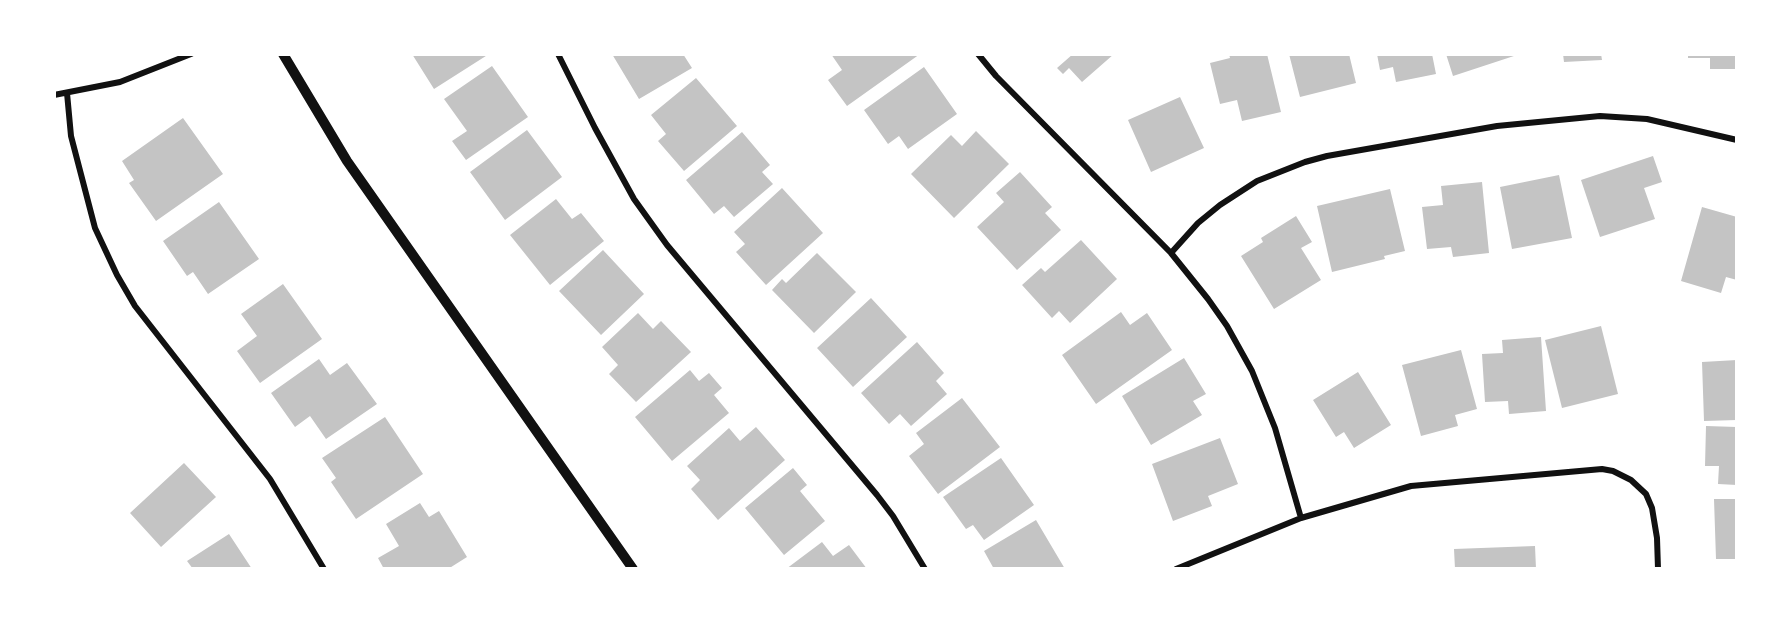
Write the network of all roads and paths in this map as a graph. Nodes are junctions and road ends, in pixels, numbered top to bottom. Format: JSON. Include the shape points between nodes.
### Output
{"nodes":[{"id":1,"x":191,"y":54,"type":"edge"},
{"id":2,"x":283,"y":54,"type":"edge"},
{"id":3,"x":558,"y":54,"type":"edge"},
{"id":4,"x":978,"y":54,"type":"edge"},
{"id":5,"x":67,"y":93,"type":"junction"},
{"id":6,"x":54,"y":95,"type":"edge"},
{"id":7,"x":1737,"y":140,"type":"edge"},
{"id":8,"x":1171,"y":253,"type":"junction"},
{"id":9,"x":1301,"y":518,"type":"junction"},
{"id":10,"x":324,"y":569,"type":"edge"},
{"id":11,"x":633,"y":569,"type":"edge"},
{"id":12,"x":925,"y":569,"type":"edge"},
{"id":13,"x":1176,"y":569,"type":"edge"},
{"id":14,"x":1658,"y":569,"type":"edge"}],
"edges":[{"from":1,"to":5,"type":"street","via":[[120,81]]},
{"from":2,"to":11,"type":"street","via":[[347,161]]},
{"from":3,"to":12,"type":"street","via":[[634,199],[666,244],[877,495]]},
{"from":4,"to":8,"type":"street"},
{"from":5,"to":6,"type":"street"},
{"from":5,"to":10,"type":"street","via":[[71,136],[95,228],[117,275],[135,306],[270,479]]},
{"from":7,"to":8,"type":"street","via":[[1647,119],[1591,116],[1497,126],[1327,156],[1248,187],[1198,223]]},
{"from":8,"to":9,"type":"street","via":[[1221,317],[1252,371],[1275,428]]},
{"from":9,"to":13,"type":"street"},
{"from":9,"to":14,"type":"street","via":[[1411,486],[1602,469],[1613,471],[1646,494],[1657,538]]}]}
